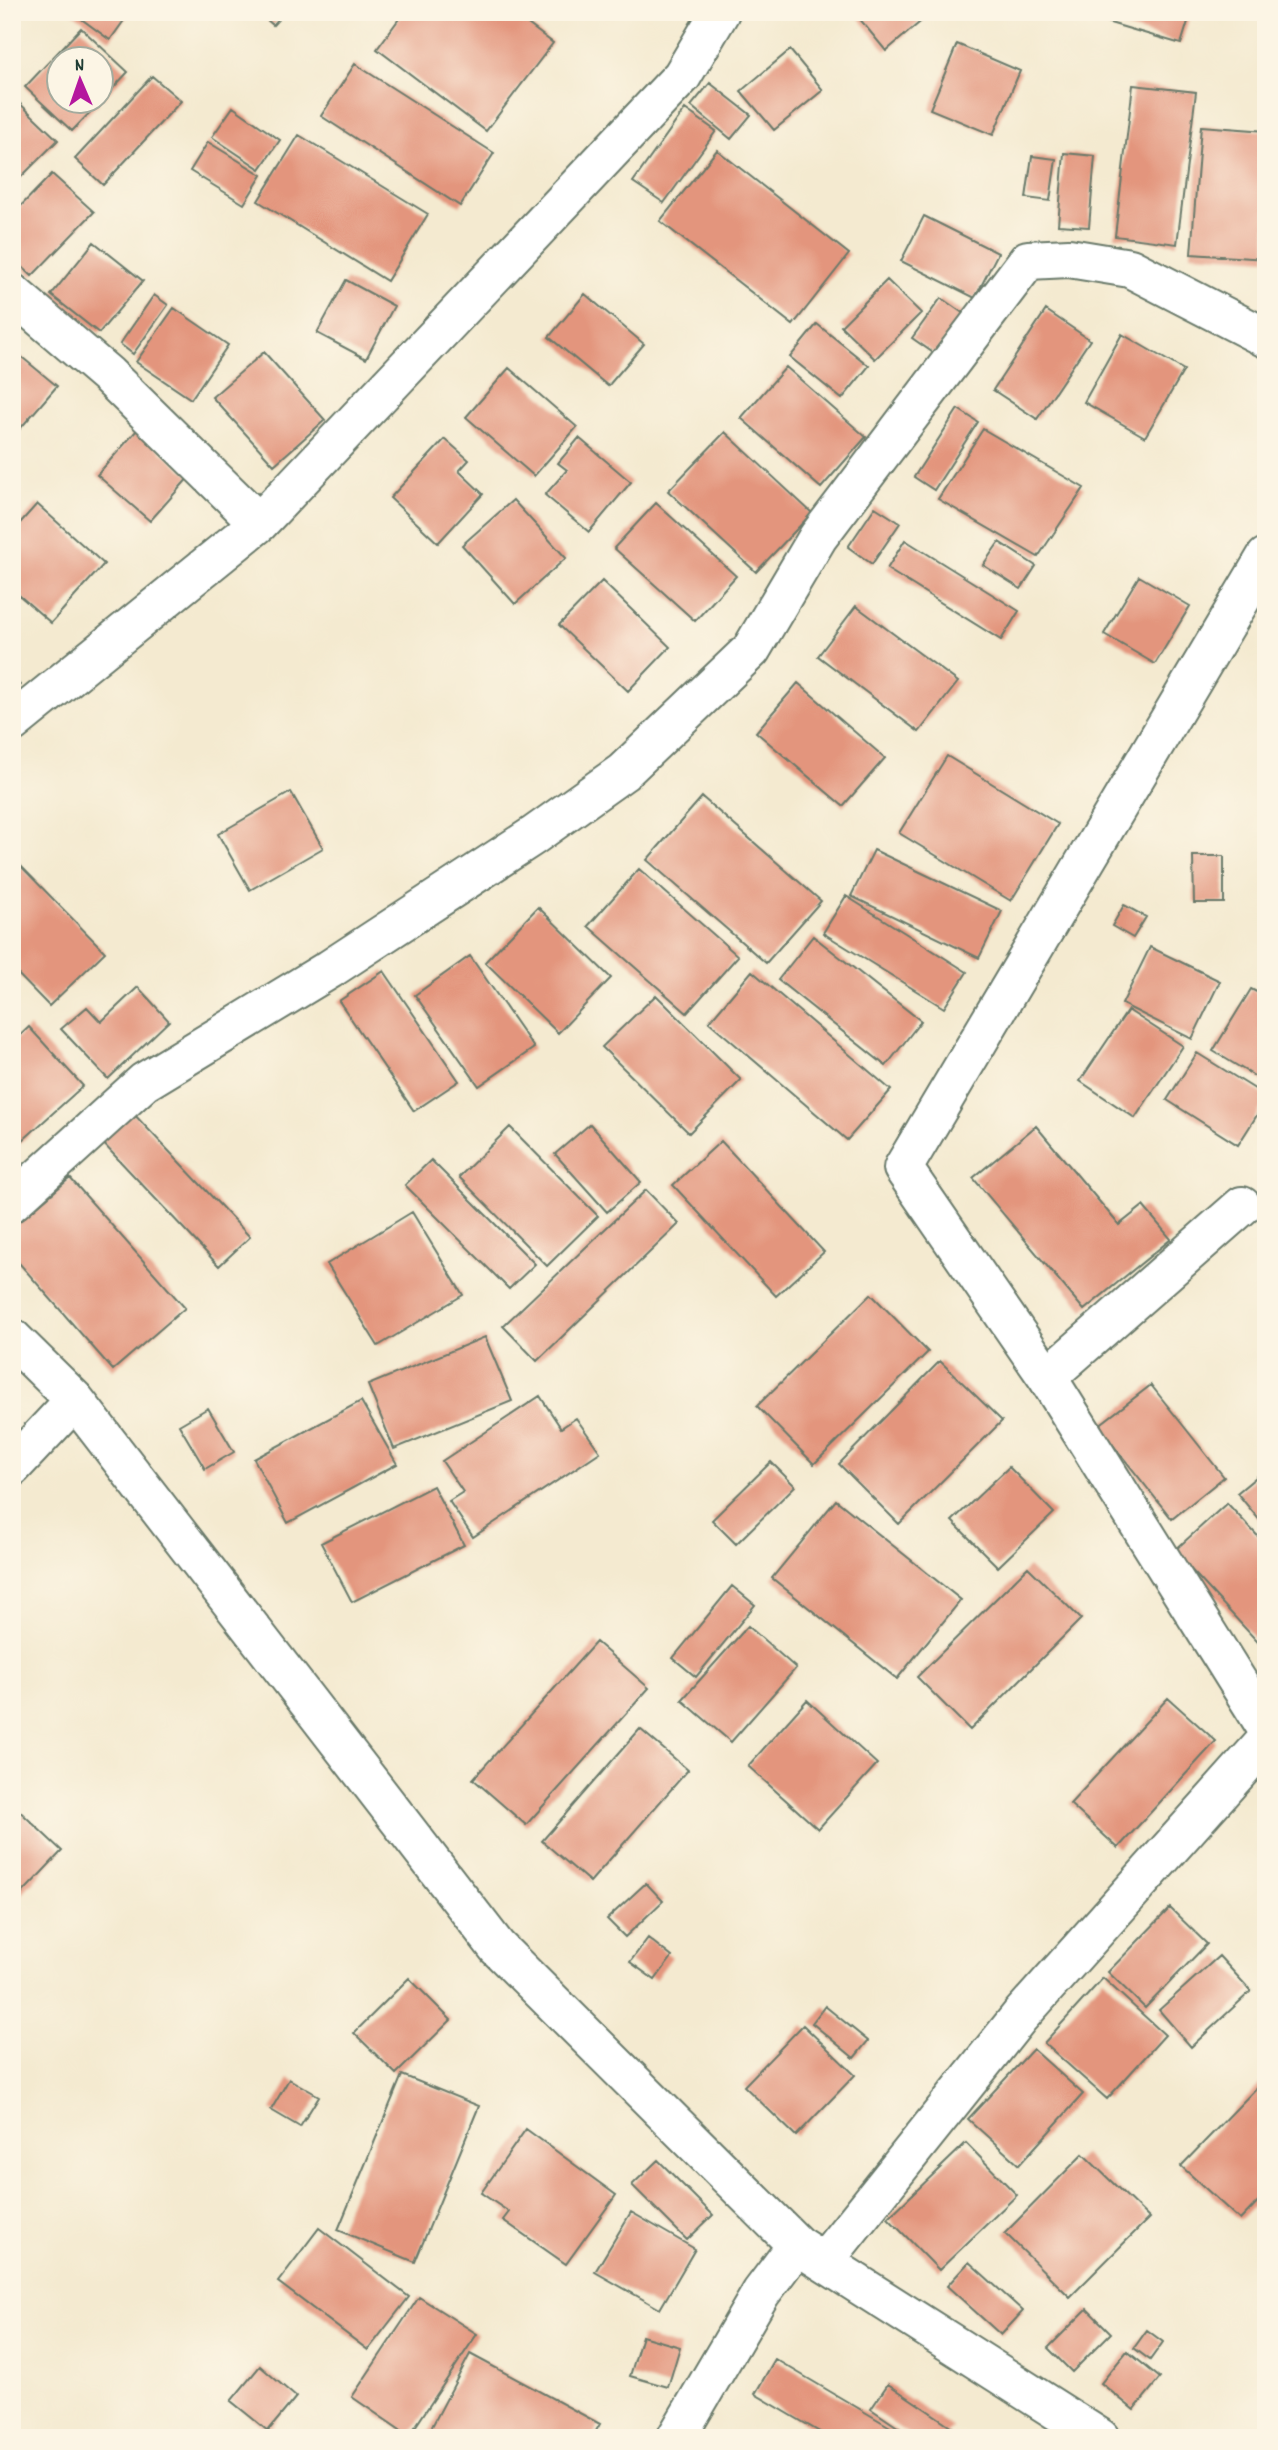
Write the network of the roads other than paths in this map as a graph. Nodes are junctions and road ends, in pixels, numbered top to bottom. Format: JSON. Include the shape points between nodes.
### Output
{"nodes":[{"id":1,"x":720,"y":12,"type":"edge"},
{"id":2,"x":12,"y":293,"type":"edge"},
{"id":3,"x":1266,"y":338,"type":"edge"},
{"id":4,"x":259,"y":523,"type":"junction"},
{"id":5,"x":1266,"y":557,"type":"edge"},
{"id":6,"x":12,"y":723,"type":"edge"},
{"id":7,"x":12,"y":1202,"type":"edge"},
{"id":8,"x":1242,"y":1206,"type":"dead end"},
{"id":9,"x":12,"y":1338,"type":"edge"},
{"id":10,"x":1047,"y":1377,"type":"junction"},
{"id":11,"x":75,"y":1400,"type":"junction"},
{"id":12,"x":12,"y":1467,"type":"edge"},
{"id":13,"x":1266,"y":1727,"type":"edge"},
{"id":14,"x":1266,"y":1741,"type":"edge"},
{"id":15,"x":811,"y":2252,"type":"junction"},
{"id":16,"x":676,"y":2438,"type":"edge"},
{"id":17,"x":1100,"y":2438,"type":"edge"}],
"edges":[{"from":1,"to":4,"type":"street","via":[[682,76]]},
{"from":2,"to":4,"type":"street","via":[[108,375]]},
{"from":3,"to":7,"type":"street","via":[[1130,268],[1069,258],[1028,260],[818,537],[751,650],[623,772],[330,969],[144,1082]]},
{"from":4,"to":6,"type":"street"},
{"from":5,"to":10,"type":"street","via":[[903,1168]]},
{"from":8,"to":10,"type":"street"},
{"from":9,"to":11,"type":"street"},
{"from":10,"to":13,"type":"street"},
{"from":11,"to":12,"type":"street"},
{"from":11,"to":15,"type":"street","via":[[497,1947]]},
{"from":14,"to":15,"type":"street"},
{"from":15,"to":16,"type":"street","via":[[761,2293]]},
{"from":15,"to":17,"type":"street"}]}
